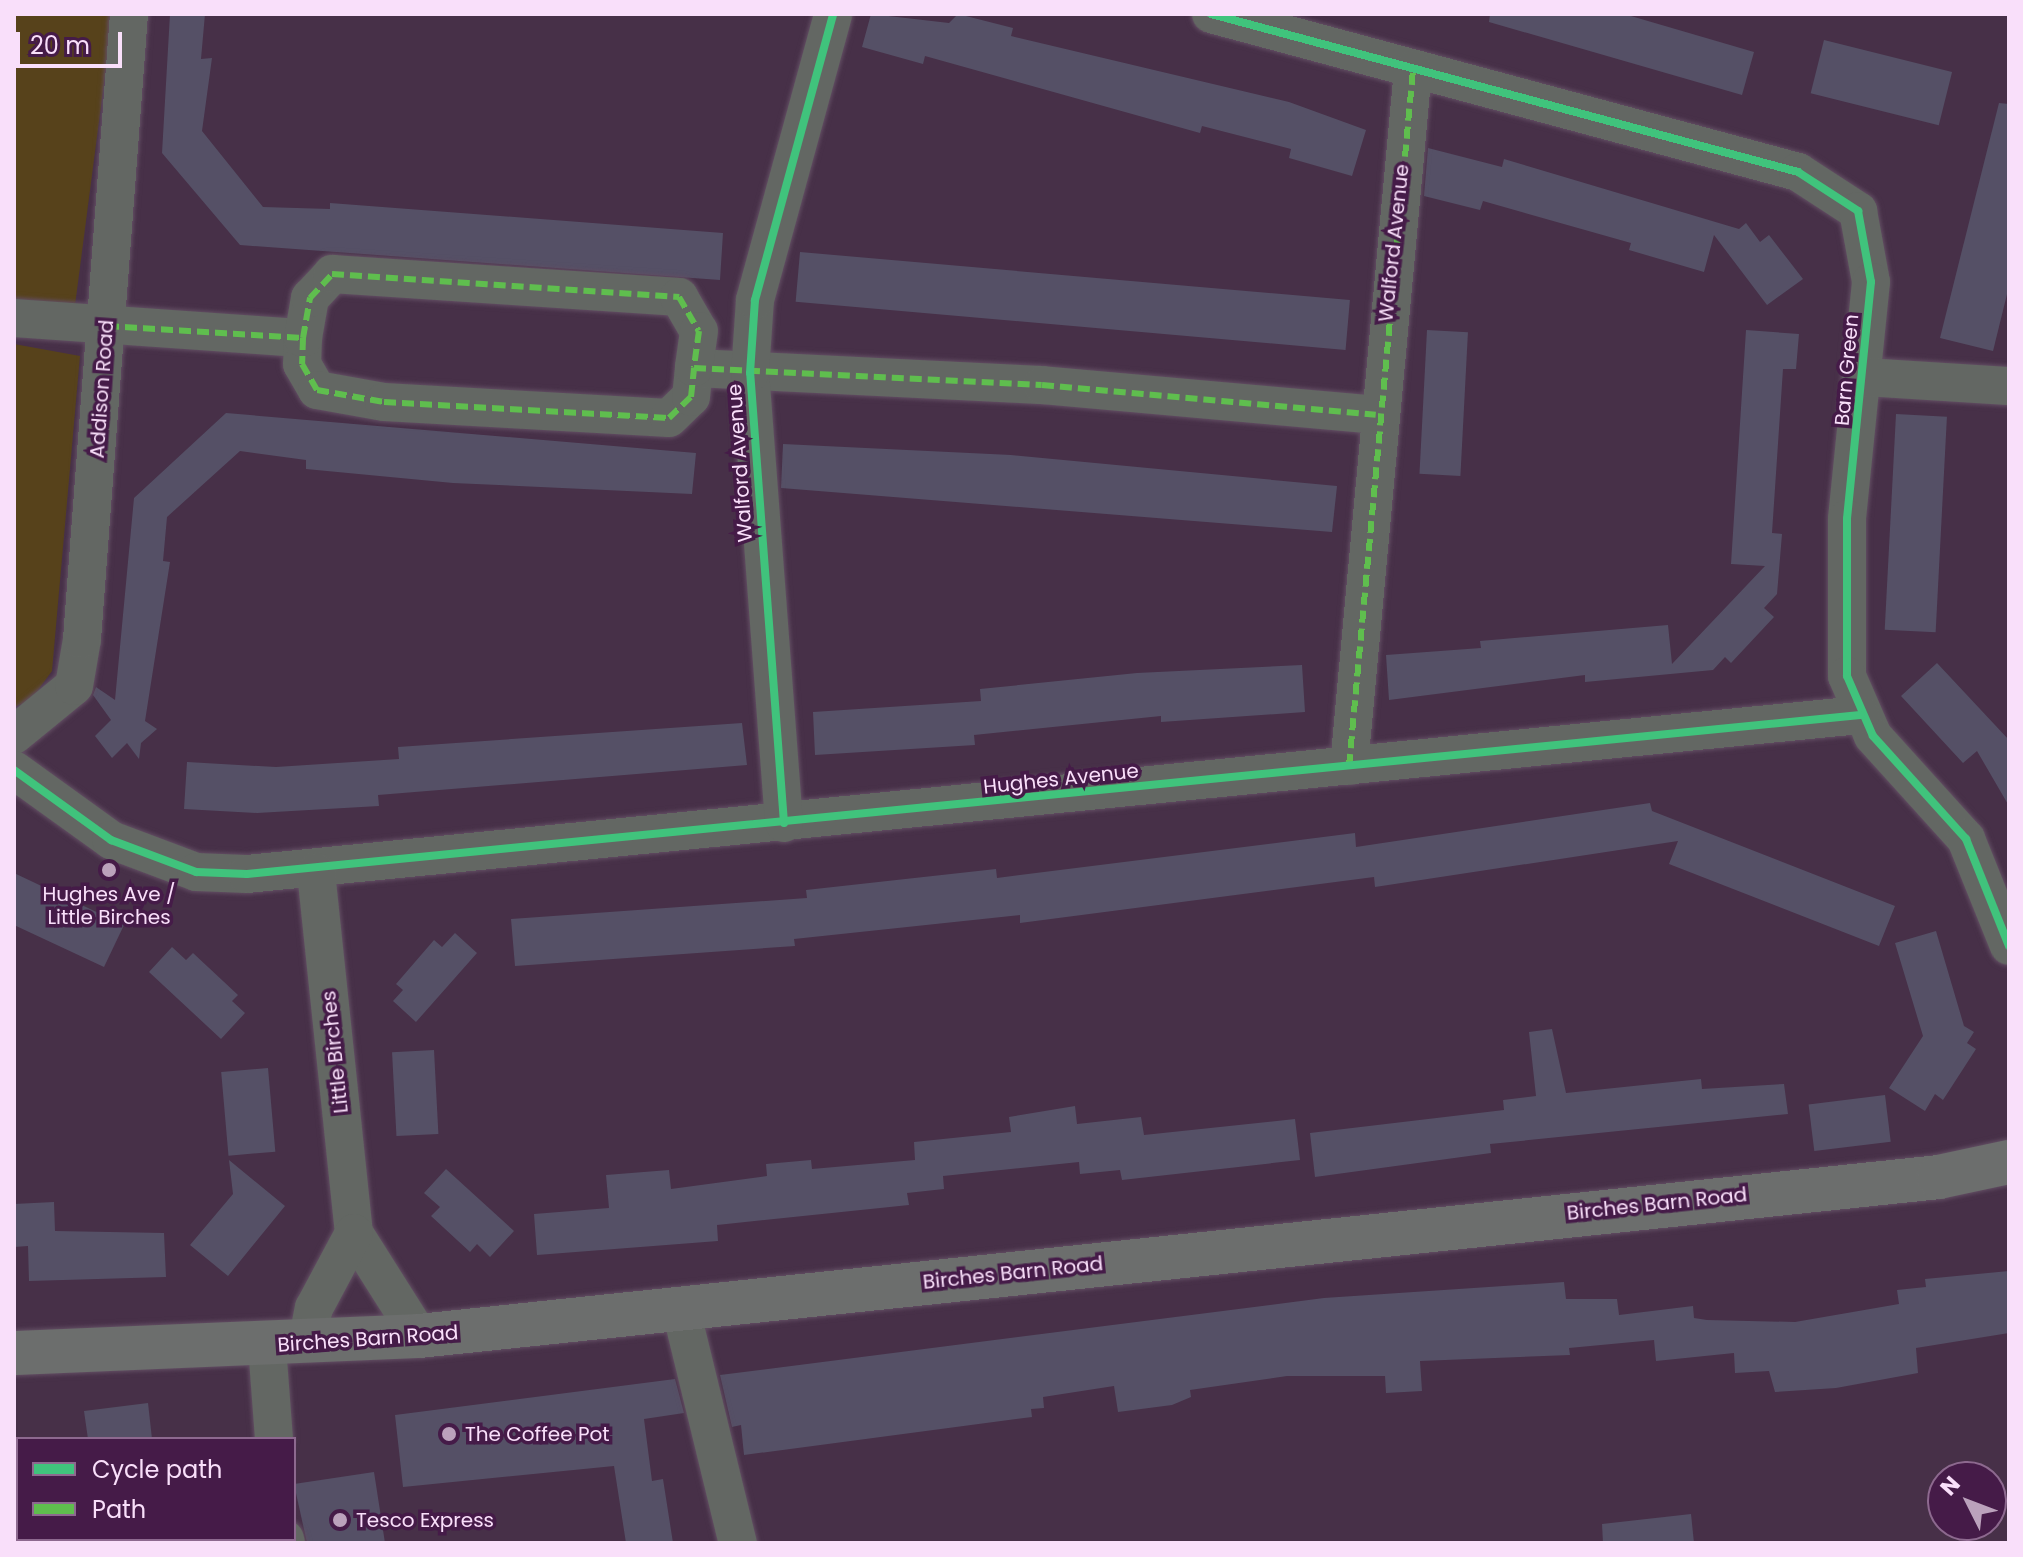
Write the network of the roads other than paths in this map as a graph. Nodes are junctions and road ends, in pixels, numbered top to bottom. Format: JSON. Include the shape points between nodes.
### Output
{"nodes":[{"id":1,"x":129,"y":14,"type":"edge"},
{"id":2,"x":833,"y":14,"type":"edge"},
{"id":3,"x":1211,"y":14,"type":"edge"},
{"id":4,"x":1413,"y":70,"type":"junction"},
{"id":5,"x":14,"y":318,"type":"edge"},
{"id":6,"x":107,"y":326,"type":"junction"},
{"id":7,"x":303,"y":338,"type":"junction"},
{"id":8,"x":694,"y":368,"type":"junction"},
{"id":9,"x":750,"y":373,"type":"junction"},
{"id":10,"x":1864,"y":377,"type":"junction"},
{"id":11,"x":2009,"y":386,"type":"edge"},
{"id":12,"x":1376,"y":415,"type":"junction"},
{"id":13,"x":1860,"y":715,"type":"junction"},
{"id":14,"x":14,"y":735,"type":"edge"},
{"id":15,"x":1349,"y":766,"type":"junction"},
{"id":16,"x":14,"y":770,"type":"edge"},
{"id":17,"x":784,"y":823,"type":"junction"},
{"id":18,"x":316,"y":872,"type":"junction"},
{"id":19,"x":2009,"y":946,"type":"edge"},
{"id":20,"x":2009,"y":1162,"type":"edge"},
{"id":21,"x":354,"y":1233,"type":"junction"},
{"id":22,"x":681,"y":1310,"type":"junction"},
{"id":23,"x":419,"y":1336,"type":"junction"},
{"id":24,"x":287,"y":1344,"type":"junction"},
{"id":25,"x":14,"y":1353,"type":"edge"},
{"id":26,"x":274,"y":1437,"type":"edge"},
{"id":27,"x":738,"y":1543,"type":"edge"}],
"edges":[{"from":1,"to":6,"type":"street","name":"Addison Road"},
{"from":2,"to":9,"type":"street","name":"Walford Avenue","via":[[755,300]]},
{"from":3,"to":4,"type":"street","name":"Barn Green"},
{"from":4,"to":10,"type":"street","name":"Barn Green","via":[[1798,172],[1841,195],[1868,238]]},
{"from":4,"to":12,"type":"street","name":"Walford Avenue"},
{"from":5,"to":6,"type":"street"},
{"from":6,"to":7,"type":"street"},
{"from":6,"to":14,"type":"street","name":"Addison Road","via":[[74,686]]},
{"from":7,"to":8,"type":"street","name":"Walford Avenue","via":[[302,364],[317,390],[384,402],[669,418],[691,397]]},
{"from":7,"to":8,"type":"street","name":"Walford Avenue","via":[[310,298],[332,274],[679,297],[699,331]]},
{"from":8,"to":9,"type":"street","name":"Walford Avenue"},
{"from":9,"to":12,"type":"street","name":"Walford Avenue","via":[[1042,385]]},
{"from":9,"to":17,"type":"street","name":"Walford Avenue"},
{"from":10,"to":11,"type":"street"},
{"from":10,"to":13,"type":"street","name":"Barn Green","via":[[1847,519],[1847,676]]},
{"from":12,"to":15,"type":"street","name":"Walford Avenue"},
{"from":13,"to":15,"type":"street","name":"Hughes Avenue"},
{"from":13,"to":19,"type":"street","via":[[1966,839]]},
{"from":15,"to":17,"type":"street","name":"Hughes Avenue"},
{"from":16,"to":18,"type":"street","name":"Hughes Avenue","via":[[67,815],[160,862],[196,872]]},
{"from":17,"to":18,"type":"street","name":"Hughes Avenue"},
{"from":18,"to":21,"type":"street","name":"Little Birches"},
{"from":20,"to":22,"type":"main road","name":"Birches Barn Road","via":[[1939,1177]]},
{"from":21,"to":23,"type":"street","name":"Little Birches"},
{"from":21,"to":24,"type":"street","via":[[314,1308]]},
{"from":22,"to":23,"type":"main road","name":"Birches Barn Road"},
{"from":22,"to":27,"type":"street"},
{"from":23,"to":24,"type":"main road","name":"Birches Barn Road"},
{"from":24,"to":25,"type":"main road","name":"Birches Barn Road"},
{"from":24,"to":26,"type":"street"}]}
